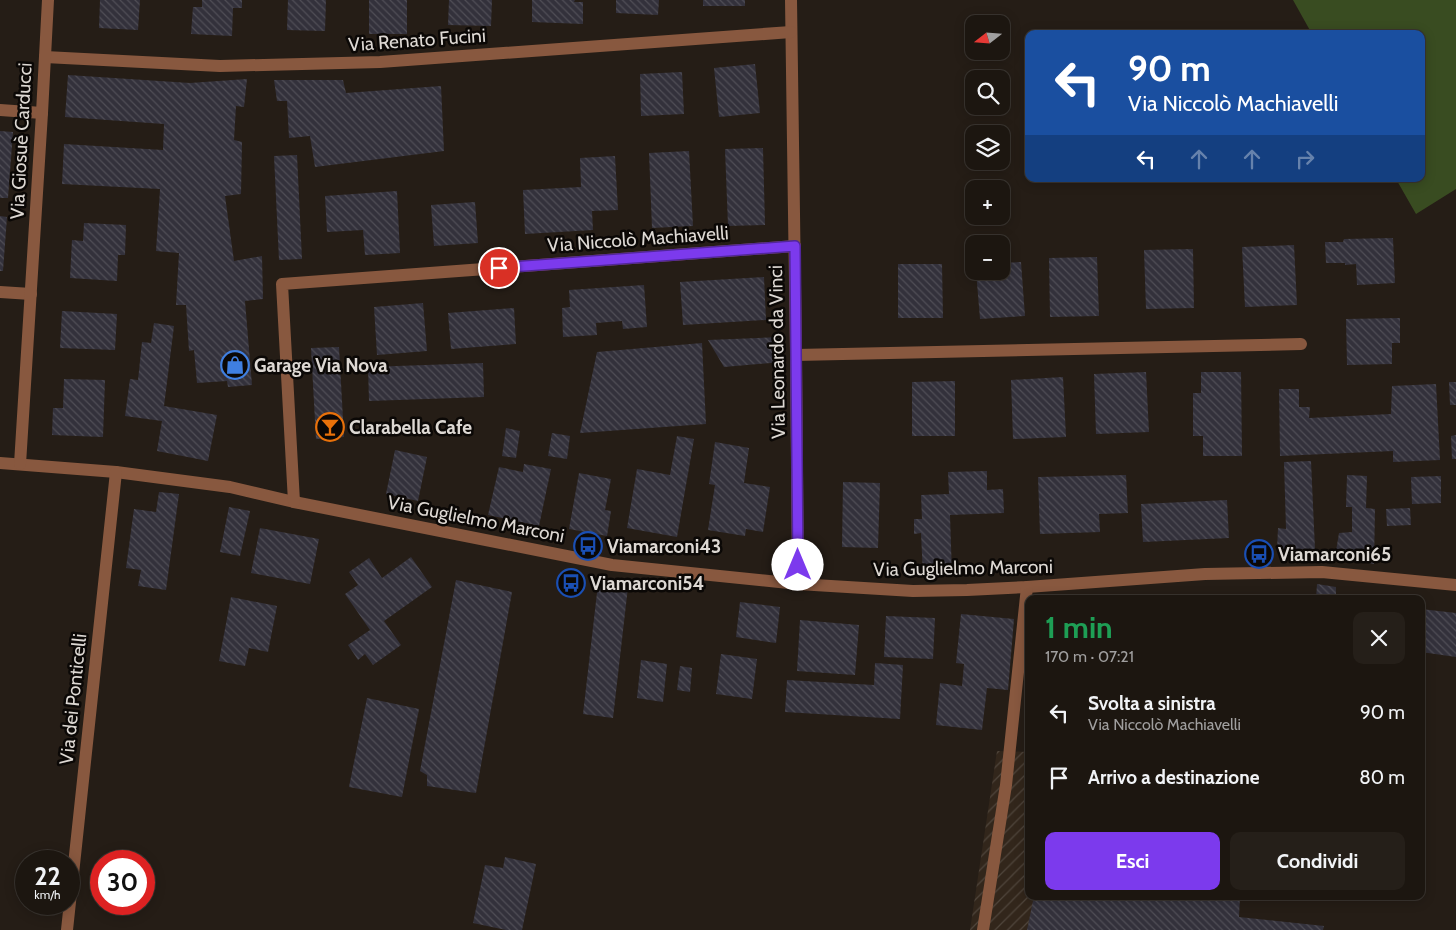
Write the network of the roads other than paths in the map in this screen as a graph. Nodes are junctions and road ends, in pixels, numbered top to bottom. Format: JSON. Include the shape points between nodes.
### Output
{"nodes":[{"id":1,"x":48,"y":0,"type":"edge"},
{"id":2,"x":791,"y":0,"type":"edge"},
{"id":3,"x":791,"y":32,"type":"junction"},
{"id":4,"x":45,"y":57,"type":"junction"},
{"id":5,"x":0,"y":110,"type":"edge"},
{"id":6,"x":42,"y":113,"type":"junction"},
{"id":7,"x":795,"y":246,"type":"junction"},
{"id":8,"x":0,"y":292,"type":"edge"},
{"id":9,"x":31,"y":294,"type":"junction"},
{"id":10,"x":1301,"y":344,"type":"dead end"},
{"id":11,"x":796,"y":355,"type":"junction"},
{"id":12,"x":0,"y":463,"type":"edge"},
{"id":13,"x":20,"y":464,"type":"junction"},
{"id":14,"x":116,"y":472,"type":"junction"},
{"id":15,"x":294,"y":502,"type":"junction"},
{"id":16,"x":798,"y":584,"type":"junction"},
{"id":17,"x":1456,"y":584,"type":"edge"},
{"id":18,"x":1027,"y":587,"type":"junction"},
{"id":19,"x":1026,"y":595,"type":"edge"},
{"id":20,"x":1025,"y":606,"type":"edge"},
{"id":21,"x":66,"y":930,"type":"edge"},
{"id":22,"x":983,"y":930,"type":"edge"}],
"edges":[{"from":1,"to":4,"type":"street","name":"Via Giosuè Carducci"},
{"from":2,"to":3,"type":"street","name":"Via Leonardo da Vinci"},
{"from":3,"to":4,"type":"street","name":"Via Renato Fucini","via":[[380,62],[220,66]]},
{"from":3,"to":7,"type":"street","name":"Via Leonardo da Vinci"},
{"from":4,"to":6,"type":"street","name":"Via Giosuè Carducci"},
{"from":5,"to":6,"type":"street"},
{"from":6,"to":9,"type":"street","name":"Via Giosuè Carducci"},
{"from":7,"to":11,"type":"street","name":"Via Leonardo da Vinci"},
{"from":7,"to":15,"type":"street","name":"Via Niccolò Machiavelli","via":[[282,284]]},
{"from":8,"to":9,"type":"street"},
{"from":9,"to":13,"type":"street","name":"Via Giosuè Carducci"},
{"from":10,"to":11,"type":"street"},
{"from":11,"to":16,"type":"street","name":"Via Leonardo da Vinci"},
{"from":12,"to":13,"type":"street","name":"Via Guglielmo Marconi"},
{"from":13,"to":14,"type":"street","name":"Via Guglielmo Marconi"},
{"from":14,"to":15,"type":"street","name":"Via Guglielmo Marconi","via":[[230,487]]},
{"from":14,"to":21,"type":"street","name":"Via dei Ponticelli"},
{"from":15,"to":16,"type":"street","name":"Via Guglielmo Marconi","via":[[612,565]]},
{"from":16,"to":18,"type":"street","name":"Via Guglielmo Marconi","via":[[913,591]]},
{"from":17,"to":18,"type":"street","name":"Via Guglielmo Marconi","via":[[1322,572],[1205,574]]},
{"from":18,"to":19,"type":"street"},
{"from":20,"to":22,"type":"street","via":[[1006,785]]}]}
